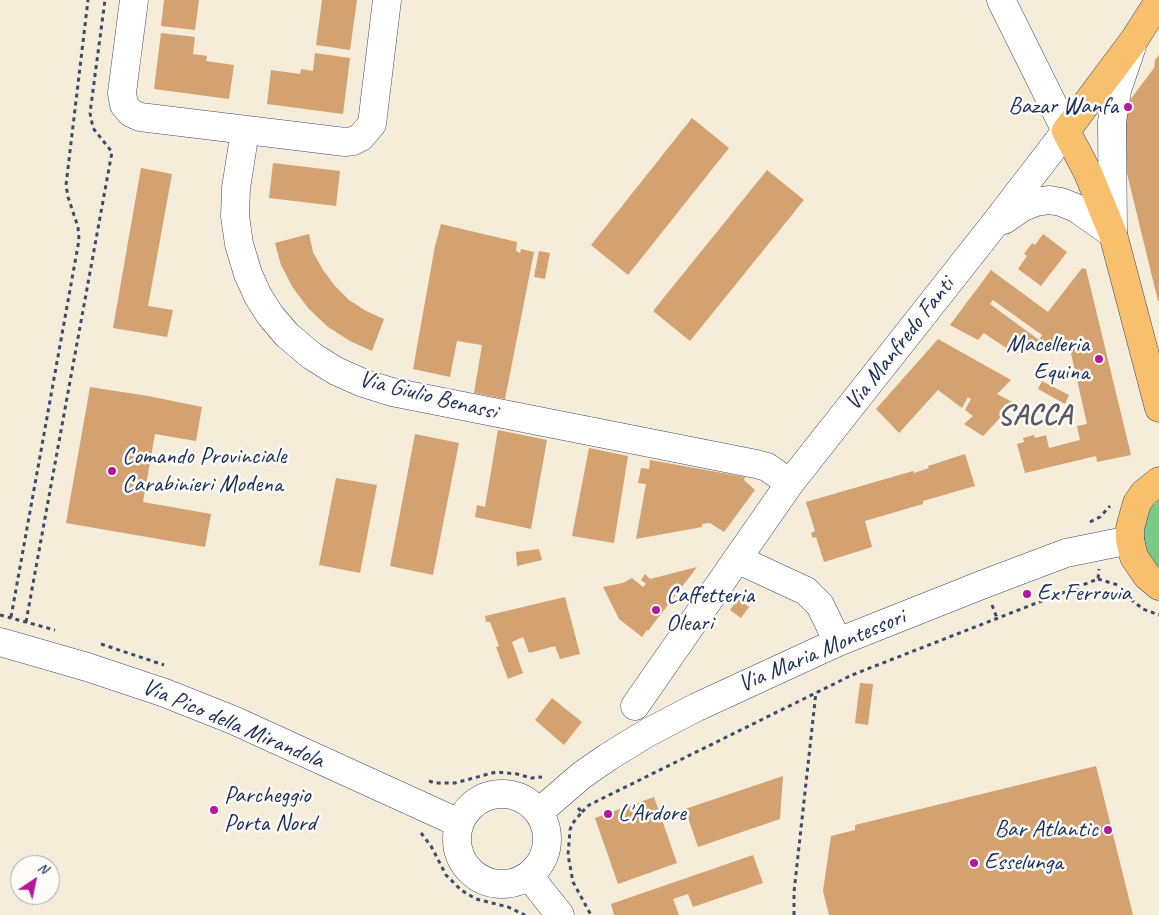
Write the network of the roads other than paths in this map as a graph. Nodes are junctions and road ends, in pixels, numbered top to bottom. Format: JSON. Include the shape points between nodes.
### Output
{"nodes":[{"id":1,"x":134,"y":0,"type":"edge"},
{"id":2,"x":387,"y":0,"type":"edge"},
{"id":3,"x":1001,"y":0,"type":"edge"},
{"id":4,"x":1159,"y":1,"type":"edge"},
{"id":5,"x":1134,"y":40,"type":"junction"},
{"id":6,"x":245,"y":131,"type":"junction"},
{"id":7,"x":1066,"y":131,"type":"junction"},
{"id":8,"x":993,"y":226,"type":"junction"},
{"id":9,"x":1113,"y":234,"type":"junction"},
{"id":10,"x":1159,"y":408,"type":"edge"},
{"id":11,"x":1159,"y":481,"type":"edge"},
{"id":12,"x":790,"y":483,"type":"junction"},
{"id":13,"x":1130,"y":540,"type":"junction"},
{"id":14,"x":737,"y":559,"type":"junction"},
{"id":15,"x":1159,"y":586,"type":"edge"},
{"id":16,"x":0,"y":642,"type":"edge"},
{"id":17,"x":838,"y":642,"type":"junction"},
{"id":18,"x":635,"y":706,"type":"dead end"},
{"id":19,"x":539,"y":812,"type":"junction"},
{"id":20,"x":459,"y":823,"type":"junction"},
{"id":21,"x":529,"y":876,"type":"junction"},
{"id":22,"x":560,"y":915,"type":"edge"}],
"edges":[{"from":1,"to":6,"type":"street","via":[[122,93],[124,105],[130,113]]},
{"from":2,"to":6,"type":"street","via":[[372,124],[361,137],[345,142]]},
{"from":3,"to":7,"type":"street"},
{"from":4,"to":5,"type":"main road"},
{"from":5,"to":7,"type":"main road"},
{"from":5,"to":9,"type":"street","via":[[1117,90],[1112,122]]},
{"from":6,"to":12,"type":"street","name":"Via Giulio Benassi","via":[[236,188],[239,244],[258,296],[287,335],[312,356],[336,371],[392,392],[756,464],[767,467]]},
{"from":7,"to":8,"type":"street","name":"Via Manfredo Fanti"},
{"from":7,"to":9,"type":"main road","via":[[1088,173]]},
{"from":8,"to":9,"type":"street","via":[[1023,207],[1049,200],[1076,208]]},
{"from":8,"to":12,"type":"street","name":"Via Manfredo Fanti"},
{"from":9,"to":10,"type":"main road"},
{"from":11,"to":13,"type":"main road","via":[[1144,493],[1137,504],[1132,515]]},
{"from":12,"to":14,"type":"street","name":"Via Manfredo Fanti"},
{"from":13,"to":15,"type":"main road","via":[[1138,564]]},
{"from":13,"to":17,"type":"street","name":"Via Maria Montessori","via":[[1053,557]]},
{"from":14,"to":17,"type":"street","via":[[806,591],[820,605]]},
{"from":14,"to":18,"type":"street","name":"Via Manfredo Fanti"},
{"from":16,"to":20,"type":"street","name":"Via Pico della Mirandola","via":[[165,693],[233,720]]},
{"from":17,"to":19,"type":"street","name":"Via Maria Montessori","via":[[647,732],[582,775]]},
{"from":19,"to":20,"type":"street","via":[[520,797],[496,794],[474,803]]},
{"from":19,"to":21,"type":"street","via":[[547,834],[547,846],[537,868]]},
{"from":20,"to":21,"type":"street","via":[[456,835],[462,860],[480,878],[505,884]]},
{"from":21,"to":22,"type":"street"}]}
